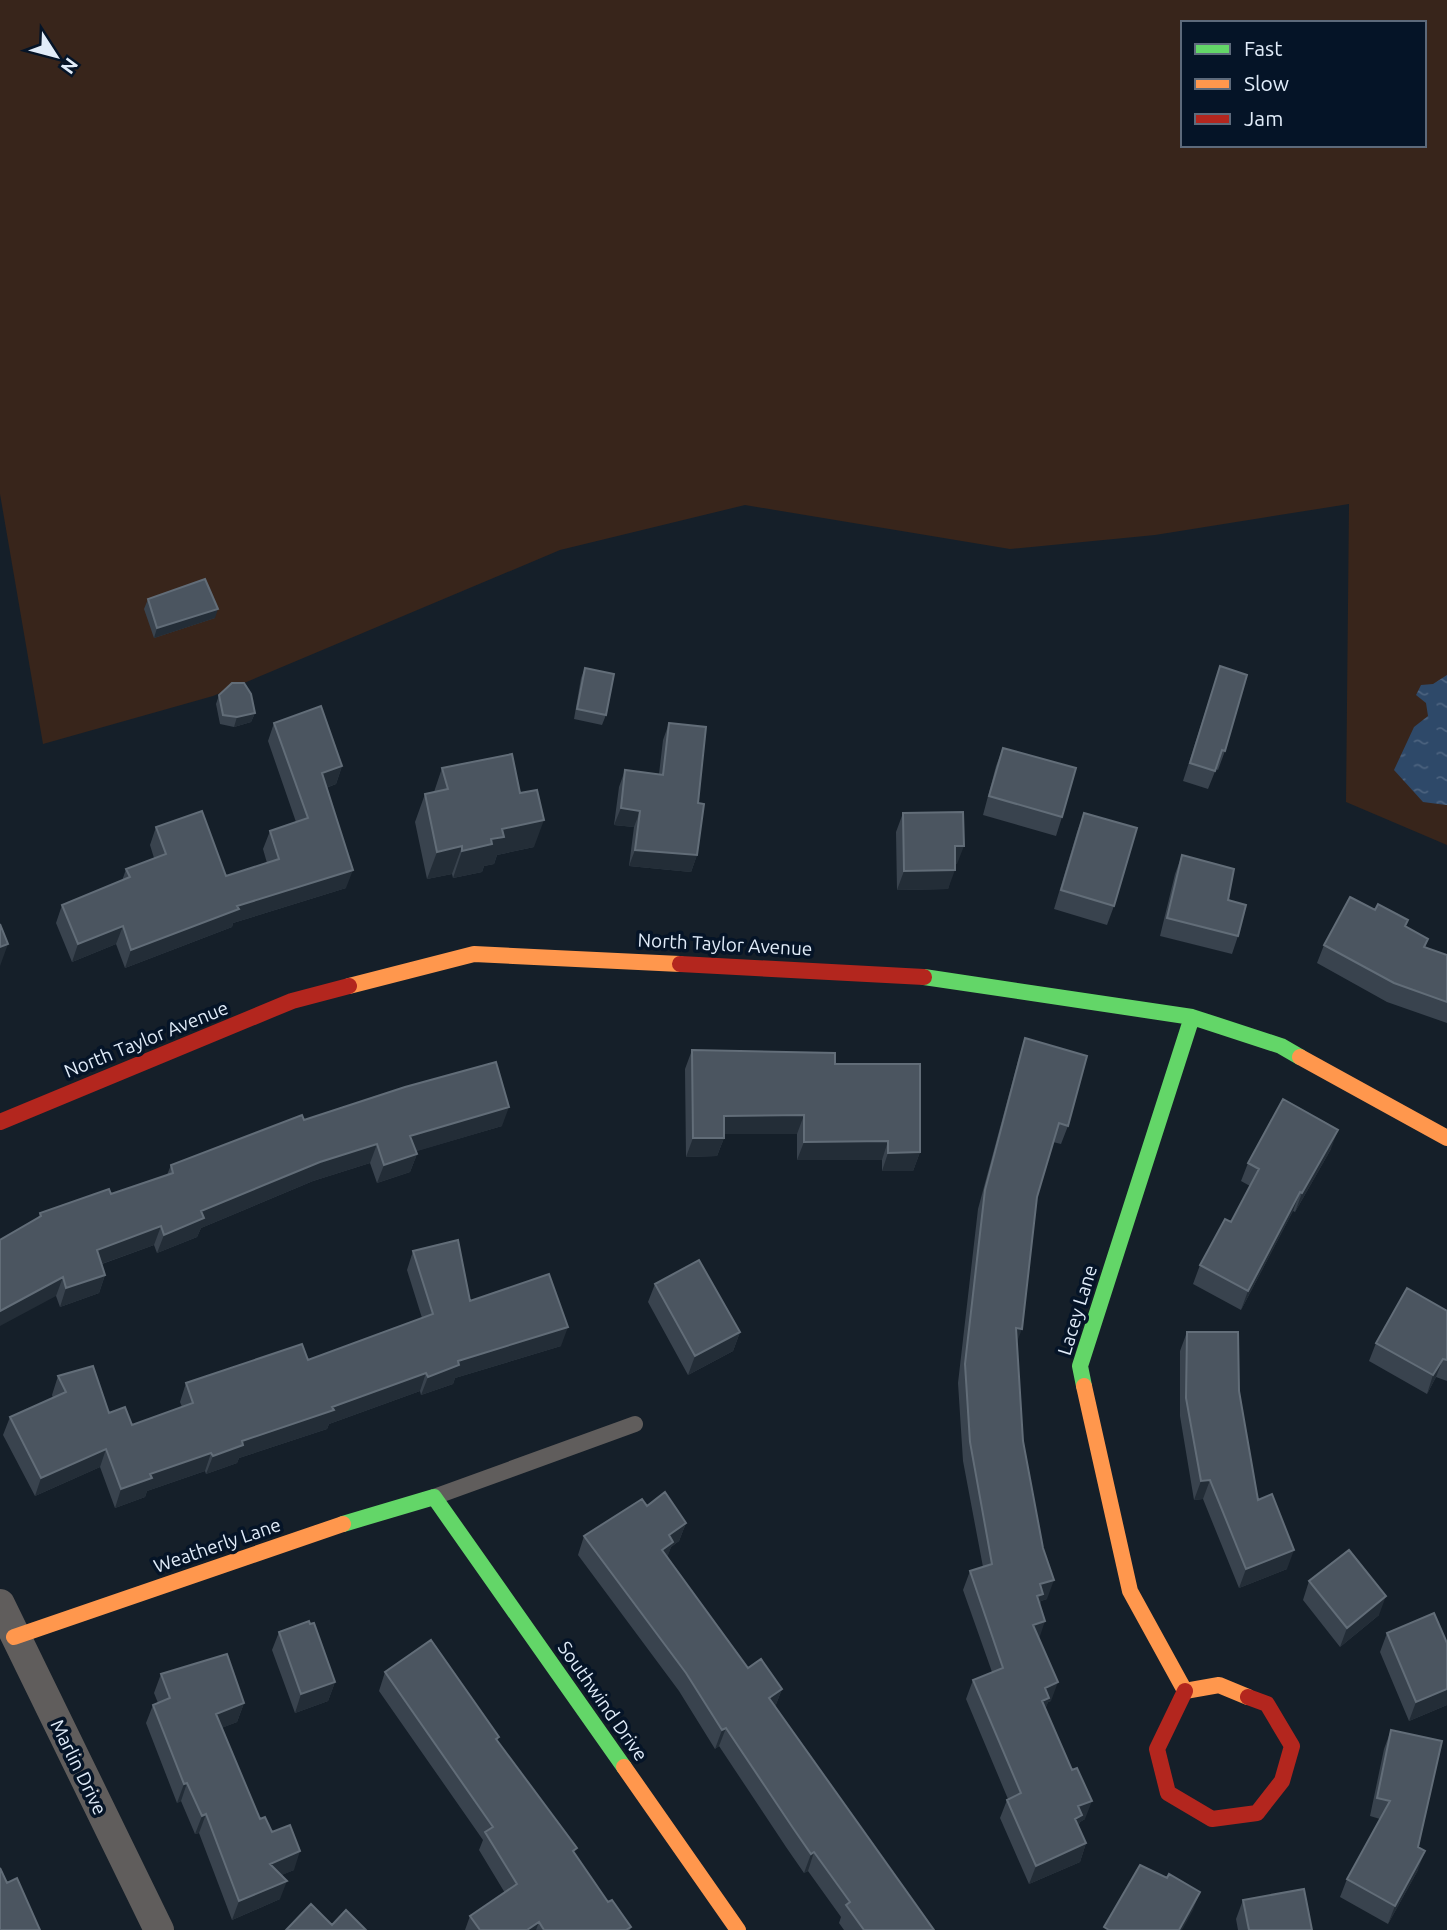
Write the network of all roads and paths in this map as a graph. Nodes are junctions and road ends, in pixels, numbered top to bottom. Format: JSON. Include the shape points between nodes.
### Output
{"nodes":[{"id":1,"x":1192,"y":1017,"type":"junction"},
{"id":2,"x":0,"y":1122,"type":"edge"},
{"id":3,"x":1447,"y":1138,"type":"edge"},
{"id":4,"x":635,"y":1424,"type":"dead end"},
{"id":5,"x":434,"y":1497,"type":"junction"},
{"id":6,"x":0,"y":1604,"type":"edge"},
{"id":7,"x":14,"y":1637,"type":"junction"},
{"id":8,"x":1185,"y":1691,"type":"junction"},
{"id":9,"x":159,"y":1930,"type":"edge"},
{"id":10,"x":738,"y":1930,"type":"edge"}],
"edges":[{"from":1,"to":2,"type":"street","name":"North Taylor Avenue","via":[[929,977],[474,954],[292,1001]]},
{"from":1,"to":3,"type":"street","name":"North Taylor Avenue","via":[[1281,1046]]},
{"from":1,"to":8,"type":"street","name":"Lacey Lane","via":[[1080,1366],[1130,1591]]},
{"from":4,"to":5,"type":"lane"},
{"from":5,"to":7,"type":"street","name":"Weatherly Lane"},
{"from":5,"to":10,"type":"street","name":"Southwind Drive"},
{"from":6,"to":7,"type":"street","name":"Marlin Drive"},
{"from":7,"to":9,"type":"street","name":"Marlin Drive"},
{"from":8,"to":8,"type":"street","via":[[1219,1685],[1267,1704],[1286,1735],[1292,1746],[1282,1781],[1257,1813],[1212,1819],[1168,1793],[1157,1749]]}]}
